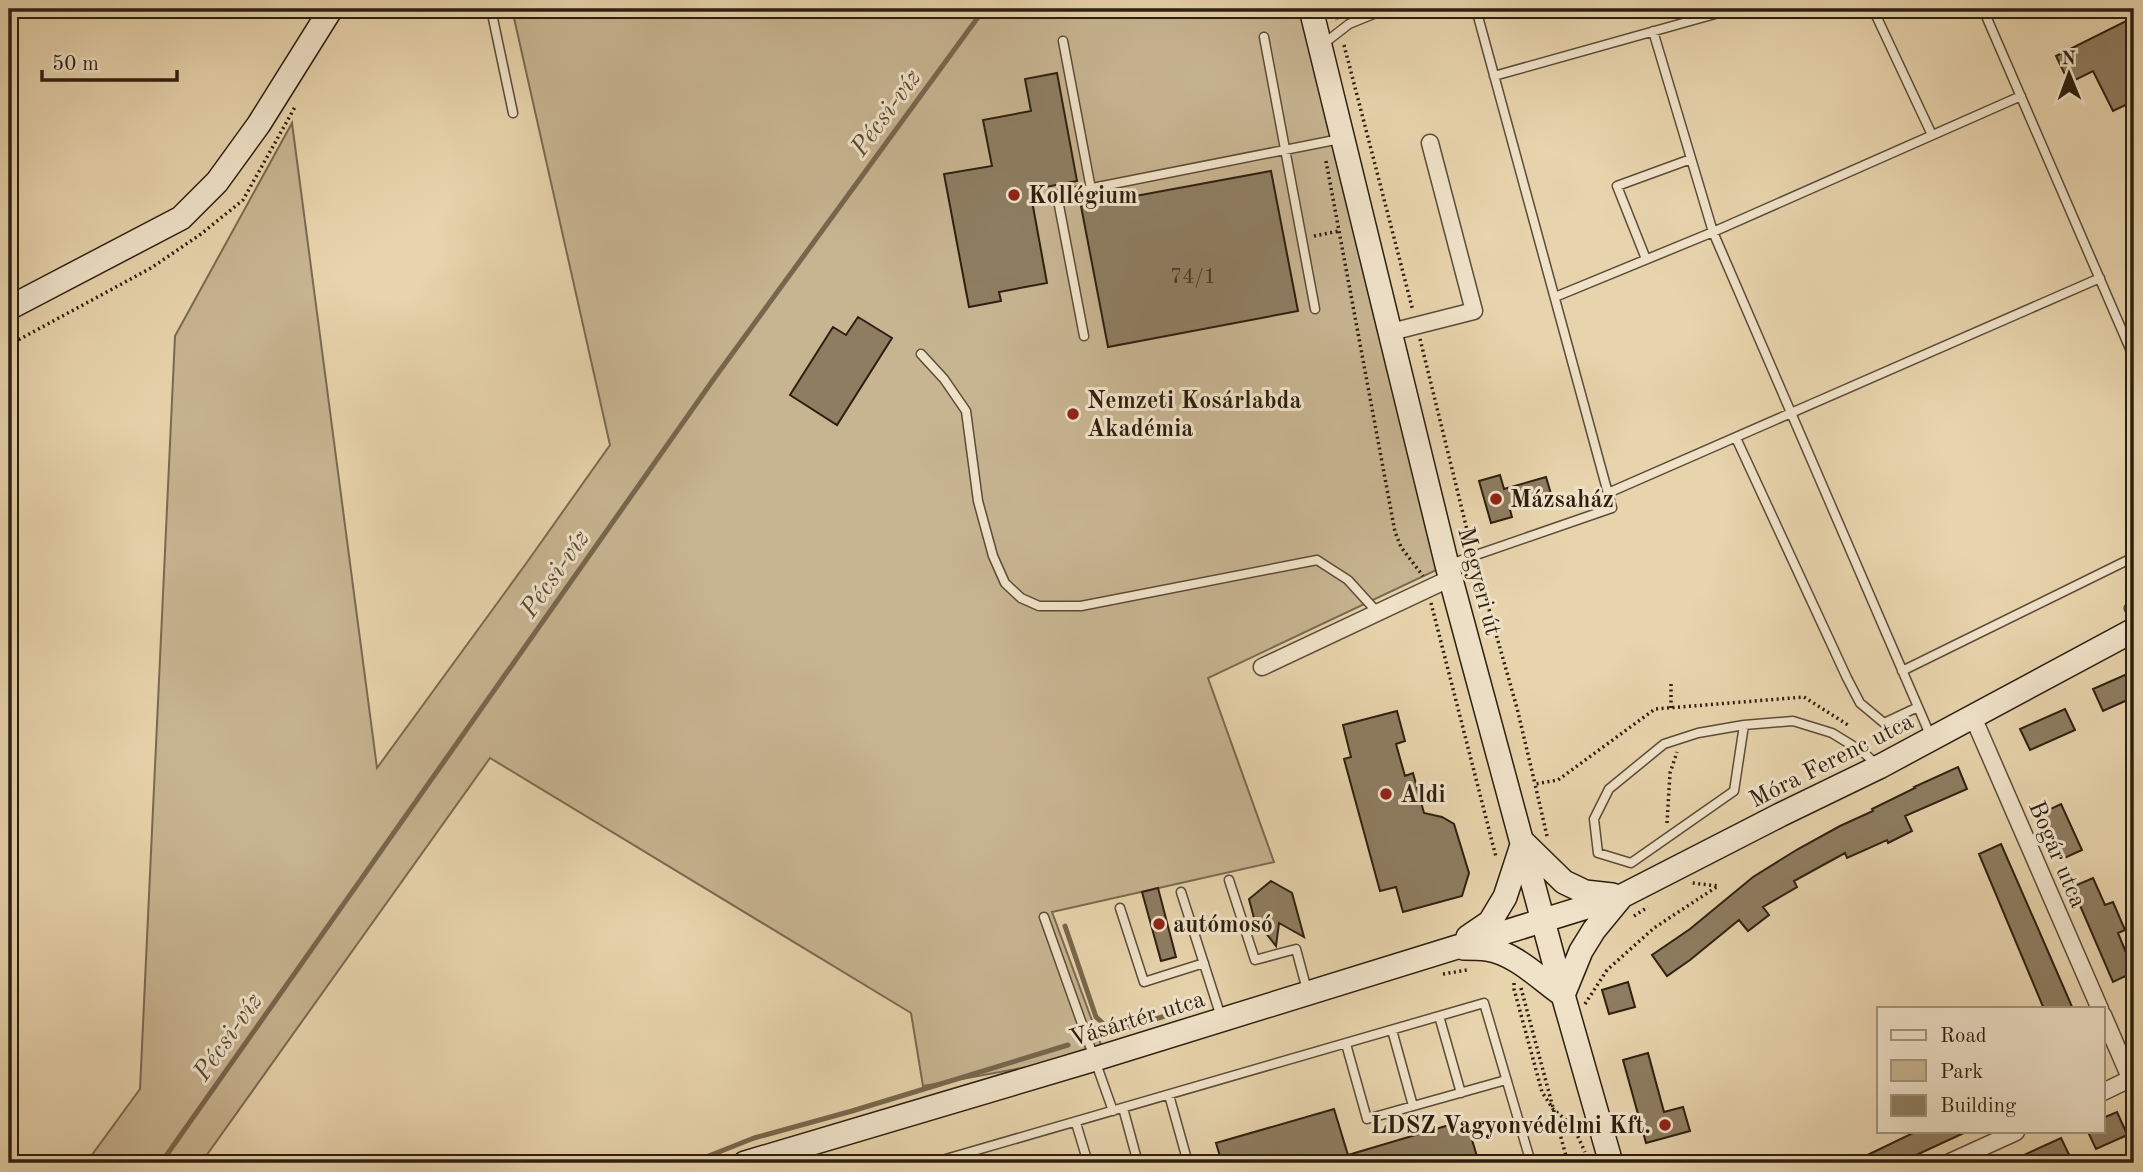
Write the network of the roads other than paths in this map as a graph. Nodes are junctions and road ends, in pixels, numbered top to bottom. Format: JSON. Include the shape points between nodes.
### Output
{"nodes":[{"id":1,"x":331,"y":9,"type":"edge"},
{"id":2,"x":491,"y":9,"type":"edge"},
{"id":3,"x":1311,"y":9,"type":"edge"},
{"id":4,"x":1386,"y":9,"type":"edge"},
{"id":5,"x":1476,"y":9,"type":"edge"},
{"id":6,"x":1733,"y":9,"type":"edge"},
{"id":7,"x":1873,"y":9,"type":"edge"},
{"id":8,"x":1983,"y":9,"type":"edge"},
{"id":9,"x":1653,"y":31,"type":"junction"},
{"id":10,"x":1264,"y":37,"type":"dead end"},
{"id":11,"x":1063,"y":41,"type":"dead end"},
{"id":12,"x":1321,"y":46,"type":"junction"},
{"id":13,"x":1494,"y":76,"type":"junction"},
{"id":14,"x":2021,"y":96,"type":"junction"},
{"id":15,"x":513,"y":113,"type":"dead end"},
{"id":16,"x":1932,"y":135,"type":"junction"},
{"id":17,"x":1333,"y":141,"type":"junction"},
{"id":18,"x":1430,"y":143,"type":"dead end"},
{"id":19,"x":1285,"y":150,"type":"junction"},
{"id":20,"x":1691,"y":159,"type":"junction"},
{"id":21,"x":1091,"y":189,"type":"junction"},
{"id":22,"x":1713,"y":232,"type":"junction"},
{"id":23,"x":1646,"y":259,"type":"junction"},
{"id":24,"x":2100,"y":278,"type":"junction"},
{"id":25,"x":1555,"y":297,"type":"junction"},
{"id":26,"x":9,"y":308,"type":"edge"},
{"id":27,"x":1315,"y":309,"type":"dead end"},
{"id":28,"x":1391,"y":332,"type":"junction"},
{"id":29,"x":1084,"y":335,"type":"dead end"},
{"id":30,"x":921,"y":354,"type":"dead end"},
{"id":31,"x":2134,"y":358,"type":"edge"},
{"id":32,"x":1791,"y":414,"type":"junction"},
{"id":33,"x":1736,"y":438,"type":"junction"},
{"id":34,"x":1608,"y":493,"type":"junction"},
{"id":35,"x":2134,"y":557,"type":"edge"},
{"id":36,"x":1449,"y":572,"type":"junction"},
{"id":37,"x":1378,"y":613,"type":"junction"},
{"id":38,"x":2131,"y":619,"type":"edge"},
{"id":39,"x":2134,"y":621,"type":"edge"},
{"id":40,"x":1262,"y":667,"type":"dead end"},
{"id":41,"x":1902,"y":671,"type":"junction"},
{"id":42,"x":1918,"y":707,"type":"junction"},
{"id":43,"x":1973,"y":717,"type":"junction"},
{"id":44,"x":1744,"y":725,"type":"junction"},
{"id":45,"x":1932,"y":739,"type":"junction"},
{"id":46,"x":1880,"y":767,"type":"junction"},
{"id":47,"x":1523,"y":842,"type":"junction"},
{"id":48,"x":1229,"y":880,"type":"dead end"},
{"id":49,"x":1181,"y":891,"type":"dead end"},
{"id":50,"x":1622,"y":896,"type":"junction"},
{"id":51,"x":1120,"y":908,"type":"dead end"},
{"id":52,"x":1044,"y":917,"type":"dead end"},
{"id":53,"x":1544,"y":920,"type":"junction"},
{"id":54,"x":1450,"y":948,"type":"junction"},
{"id":55,"x":1204,"y":963,"type":"junction"},
{"id":56,"x":1308,"y":993,"type":"junction"},
{"id":57,"x":1573,"y":996,"type":"junction"},
{"id":58,"x":2099,"y":1007,"type":"edge"},
{"id":59,"x":1439,"y":1016,"type":"junction"},
{"id":60,"x":2104,"y":1017,"type":"edge"},
{"id":61,"x":1222,"y":1020,"type":"junction"},
{"id":62,"x":1392,"y":1030,"type":"junction"},
{"id":63,"x":1346,"y":1044,"type":"junction"},
{"id":64,"x":1095,"y":1059,"type":"junction"},
{"id":65,"x":1506,"y":1080,"type":"junction"},
{"id":66,"x":2133,"y":1081,"type":"edge"},
{"id":67,"x":2104,"y":1092,"type":"edge"},
{"id":68,"x":1461,"y":1093,"type":"junction"},
{"id":69,"x":1169,"y":1095,"type":"junction"},
{"id":70,"x":1413,"y":1106,"type":"junction"},
{"id":71,"x":1123,"y":1108,"type":"junction"},
{"id":72,"x":1113,"y":1111,"type":"junction"},
{"id":73,"x":1076,"y":1123,"type":"junction"},
{"id":74,"x":2012,"y":1134,"type":"edge"},
{"id":75,"x":746,"y":1163,"type":"edge"},
{"id":76,"x":932,"y":1163,"type":"edge"},
{"id":77,"x":1088,"y":1163,"type":"edge"},
{"id":78,"x":1138,"y":1163,"type":"edge"},
{"id":79,"x":1188,"y":1163,"type":"edge"},
{"id":80,"x":1531,"y":1163,"type":"edge"},
{"id":81,"x":1611,"y":1163,"type":"edge"},
{"id":82,"x":1948,"y":1163,"type":"edge"}],
"edges":[{"from":1,"to":26,"type":"street","via":[[259,124],[217,182],[180,218]]},
{"from":2,"to":15,"type":"lane"},
{"from":3,"to":12,"type":"street","name":"Megyeri út"},
{"from":4,"to":12,"type":"lane","via":[[1349,24]]},
{"from":5,"to":13,"type":"lane"},
{"from":6,"to":9,"type":"lane"},
{"from":7,"to":16,"type":"lane"},
{"from":8,"to":14,"type":"lane"},
{"from":9,"to":13,"type":"lane"},
{"from":9,"to":20,"type":"lane"},
{"from":10,"to":19,"type":"lane"},
{"from":11,"to":21,"type":"lane"},
{"from":12,"to":17,"type":"street","name":"Megyeri út"},
{"from":13,"to":25,"type":"lane"},
{"from":14,"to":16,"type":"lane"},
{"from":14,"to":24,"type":"lane"},
{"from":16,"to":22,"type":"lane"},
{"from":17,"to":19,"type":"lane"},
{"from":17,"to":28,"type":"street","name":"Megyeri út"},
{"from":18,"to":28,"type":"street","via":[[1474,311]]},
{"from":19,"to":21,"type":"lane"},
{"from":19,"to":27,"type":"lane"},
{"from":20,"to":22,"type":"lane"},
{"from":20,"to":23,"type":"lane","via":[[1617,186]]},
{"from":21,"to":29,"type":"lane","via":[[1057,195]]},
{"from":22,"to":23,"type":"lane"},
{"from":22,"to":32,"type":"lane"},
{"from":23,"to":25,"type":"lane"},
{"from":24,"to":31,"type":"lane"},
{"from":24,"to":32,"type":"lane"},
{"from":25,"to":34,"type":"lane"},
{"from":28,"to":36,"type":"street","name":"Megyeri út"},
{"from":30,"to":37,"type":"lane","via":[[966,411],[978,501],[993,556],[1005,583],[1021,598],[1039,607],[1081,606],[1317,560],[1348,580]]},
{"from":32,"to":33,"type":"lane"},
{"from":32,"to":41,"type":"lane"},
{"from":33,"to":34,"type":"lane"},
{"from":33,"to":42,"type":"lane","via":[[1860,703],[1885,723]]},
{"from":34,"to":36,"type":"lane","via":[[1612,508],[1474,556]]},
{"from":35,"to":41,"type":"lane"},
{"from":36,"to":37,"type":"street"},
{"from":36,"to":47,"type":"street","name":"Megyeri út"},
{"from":37,"to":40,"type":"street"},
{"from":38,"to":39,"type":"lane"},
{"from":38,"to":43,"type":"street","name":"Móra Ferenc utca"},
{"from":41,"to":42,"type":"lane"},
{"from":42,"to":45,"type":"lane"},
{"from":43,"to":45,"type":"street","name":"Móra Ferenc utca"},
{"from":43,"to":58,"type":"street","name":"Bogár utca"},
{"from":44,"to":44,"type":"lane","via":[[1734,791],[1632,863],[1598,853],[1594,819],[1609,789],[1664,744]]},
{"from":44,"to":46,"type":"lane","via":[[1793,720],[1832,733]]},
{"from":45,"to":46,"type":"street","name":"Móra Ferenc utca"},
{"from":46,"to":50,"type":"street","name":"Móra Ferenc utca"},
{"from":47,"to":50,"type":"street","via":[[1564,881],[1585,892]]},
{"from":47,"to":53,"type":"street","name":"Megyeri út"},
{"from":47,"to":54,"type":"street","via":[[1505,897],[1490,922]]},
{"from":48,"to":56,"type":"lane","via":[[1255,960],[1296,949]]},
{"from":49,"to":55,"type":"lane"},
{"from":50,"to":53,"type":"street","name":"Móra Ferenc utca"},
{"from":50,"to":57,"type":"street","via":[[1581,951]]},
{"from":51,"to":55,"type":"lane","via":[[1144,982]]},
{"from":52,"to":64,"type":"lane"},
{"from":53,"to":54,"type":"street","name":"Vásártér utca"},
{"from":53,"to":57,"type":"street","name":"Megyeri út"},
{"from":54,"to":56,"type":"street","name":"Vásártér utca"},
{"from":54,"to":57,"type":"street","via":[[1488,949]]},
{"from":55,"to":61,"type":"lane"},
{"from":56,"to":61,"type":"street","name":"Vásártér utca"},
{"from":57,"to":81,"type":"street","name":"Megyeri út"},
{"from":59,"to":62,"type":"lane"},
{"from":59,"to":65,"type":"lane","via":[[1484,1003]]},
{"from":59,"to":68,"type":"lane"},
{"from":60,"to":66,"type":"street"},
{"from":61,"to":64,"type":"street","name":"Vásártér utca"},
{"from":62,"to":63,"type":"lane"},
{"from":62,"to":70,"type":"lane"},
{"from":63,"to":69,"type":"lane"},
{"from":63,"to":70,"type":"lane","via":[[1367,1119]]},
{"from":64,"to":72,"type":"lane"},
{"from":64,"to":75,"type":"street","name":"Vásártér utca"},
{"from":65,"to":68,"type":"lane"},
{"from":65,"to":80,"type":"lane"},
{"from":66,"to":67,"type":"street"},
{"from":68,"to":70,"type":"lane"},
{"from":69,"to":71,"type":"lane"},
{"from":69,"to":79,"type":"lane"},
{"from":71,"to":72,"type":"lane"},
{"from":71,"to":78,"type":"lane"},
{"from":72,"to":73,"type":"lane"},
{"from":73,"to":76,"type":"lane"},
{"from":73,"to":77,"type":"lane"},
{"from":74,"to":82,"type":"street"}]}
